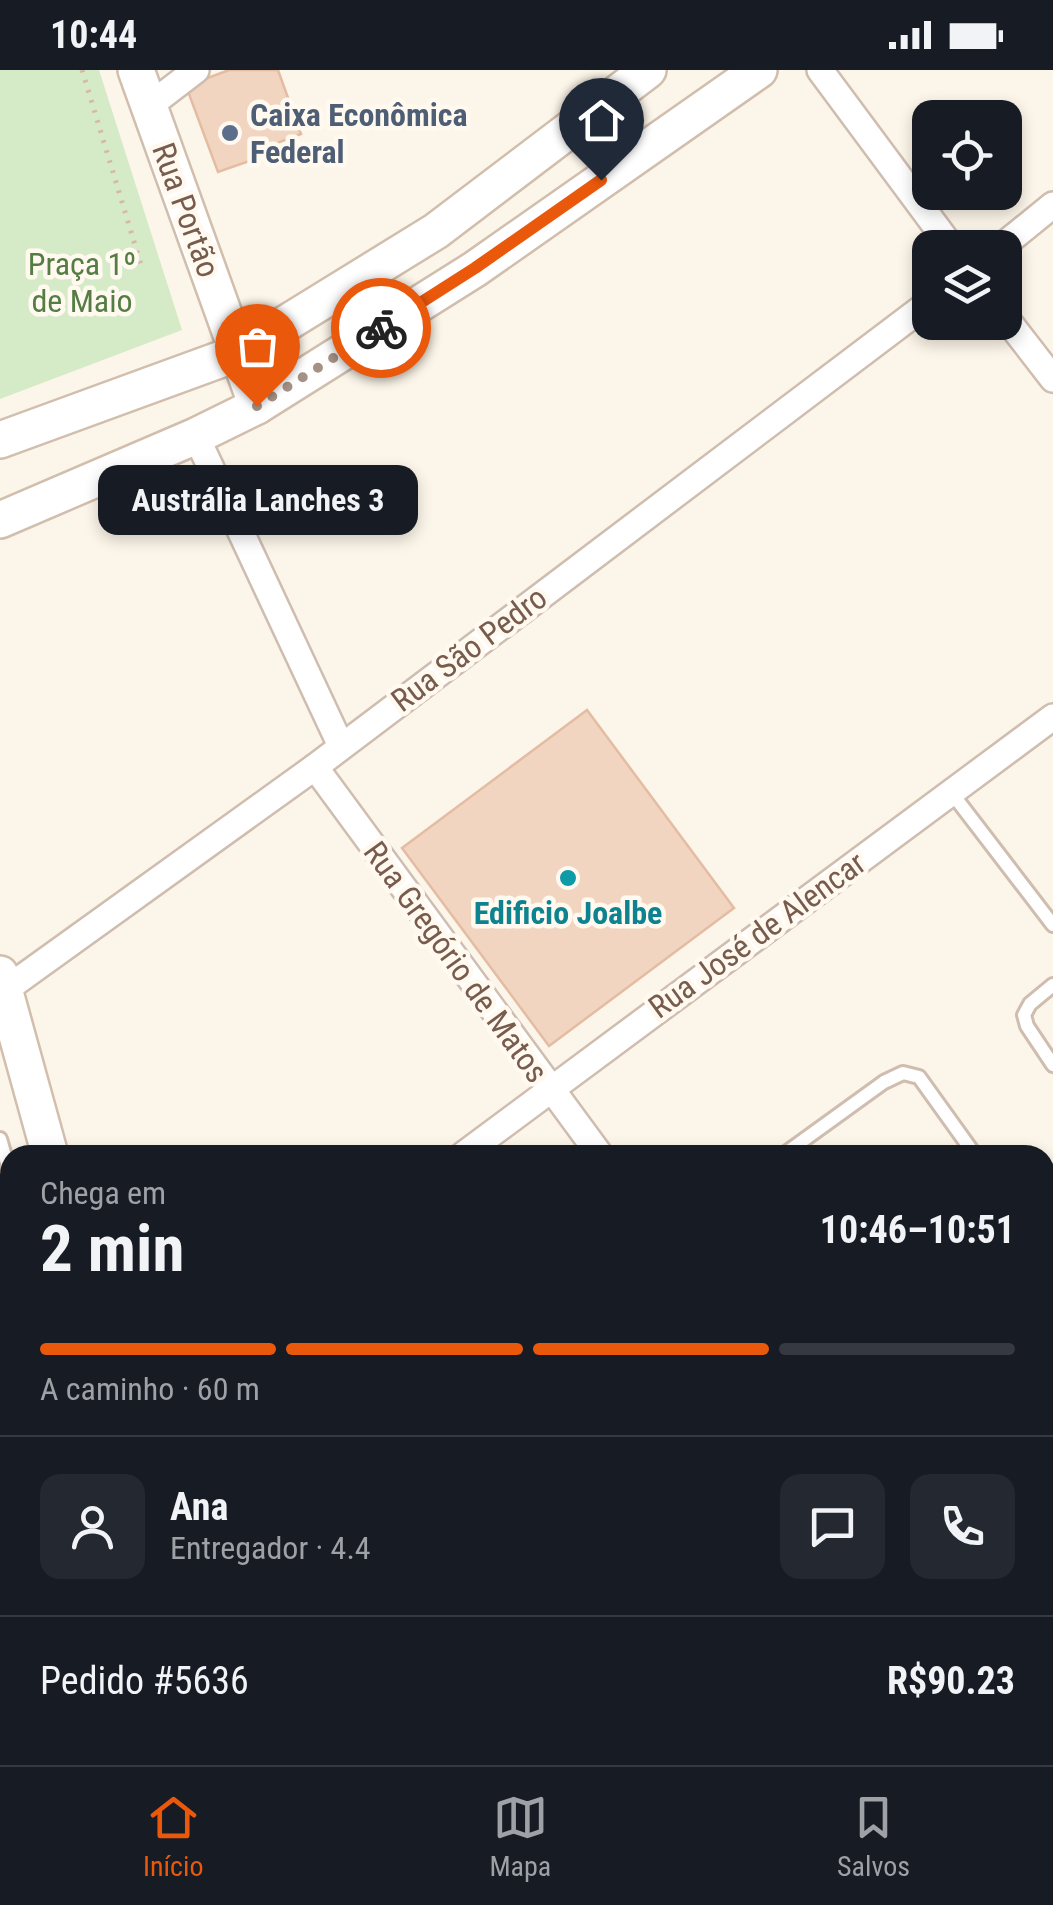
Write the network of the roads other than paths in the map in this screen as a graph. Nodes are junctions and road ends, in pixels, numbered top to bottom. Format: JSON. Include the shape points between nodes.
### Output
{"nodes":[{"id":1,"x":136,"y":70,"type":"edge"},
{"id":2,"x":196,"y":70,"type":"edge"},
{"id":3,"x":648,"y":70,"type":"edge"},
{"id":4,"x":759,"y":70,"type":"edge"},
{"id":5,"x":820,"y":70,"type":"edge"},
{"id":6,"x":149,"y":106,"type":"junction"},
{"id":7,"x":1053,"y":205,"type":"edge"},
{"id":8,"x":939,"y":230,"type":"edge"},
{"id":9,"x":1022,"y":230,"type":"edge"},
{"id":10,"x":912,"y":316,"type":"edge"},
{"id":11,"x":1022,"y":339,"type":"edge"},
{"id":12,"x":238,"y":353,"type":"junction"},
{"id":13,"x":1053,"y":379,"type":"edge"},
{"id":14,"x":257,"y":406,"type":"junction"},
{"id":15,"x":196,"y":436,"type":"junction"},
{"id":16,"x":0,"y":440,"type":"edge"},
{"id":17,"x":0,"y":520,"type":"edge"},
{"id":18,"x":1053,"y":717,"type":"edge"},
{"id":19,"x":340,"y":746,"type":"junction"},
{"id":20,"x":314,"y":767,"type":"junction"},
{"id":21,"x":951,"y":792,"type":"junction"},
{"id":22,"x":1053,"y":925,"type":"edge"},
{"id":23,"x":2,"y":982,"type":"edge"},
{"id":24,"x":1053,"y":986,"type":"edge"},
{"id":25,"x":1053,"y":1066,"type":"edge"},
{"id":26,"x":549,"y":1089,"type":"junction"},
{"id":27,"x":47,"y":1145,"type":"edge"},
{"id":28,"x":476,"y":1145,"type":"edge"},
{"id":29,"x":592,"y":1145,"type":"edge"},
{"id":30,"x":798,"y":1145,"type":"edge"},
{"id":31,"x":967,"y":1145,"type":"edge"}],
"edges":[{"from":1,"to":6,"type":"main road","name":"Rua Portão"},
{"from":2,"to":6,"type":"street"},
{"from":3,"to":12,"type":"main road","via":[[436,232]]},
{"from":4,"to":14,"type":"main road","via":[[475,268]]},
{"from":5,"to":8,"type":"street"},
{"from":6,"to":12,"type":"main road","name":"Rua Portão"},
{"from":7,"to":9,"type":"street"},
{"from":10,"to":19,"type":"street","name":"Rua São Pedro"},
{"from":11,"to":13,"type":"street"},
{"from":12,"to":14,"type":"main road","name":"Rua Portão"},
{"from":12,"to":16,"type":"main road"},
{"from":14,"to":15,"type":"main road"},
{"from":15,"to":17,"type":"main road"},
{"from":15,"to":19,"type":"street"},
{"from":18,"to":21,"type":"street","name":"Rua José de Alencar"},
{"from":19,"to":20,"type":"street","name":"Rua São Pedro"},
{"from":20,"to":23,"type":"street","name":"Rua São Pedro"},
{"from":20,"to":26,"type":"street","name":"Rua Gregório de Matos"},
{"from":21,"to":22,"type":"lane"},
{"from":21,"to":26,"type":"street","name":"Rua José de Alencar"},
{"from":23,"to":27,"type":"main road"},
{"from":24,"to":25,"type":"lane","via":[[1024,1016]]},
{"from":26,"to":28,"type":"street","name":"Rua José de Alencar"},
{"from":26,"to":29,"type":"street","name":"Rua Gregório de Matos"},
{"from":30,"to":31,"type":"lane","via":[[903,1073],[920,1076]]}]}
